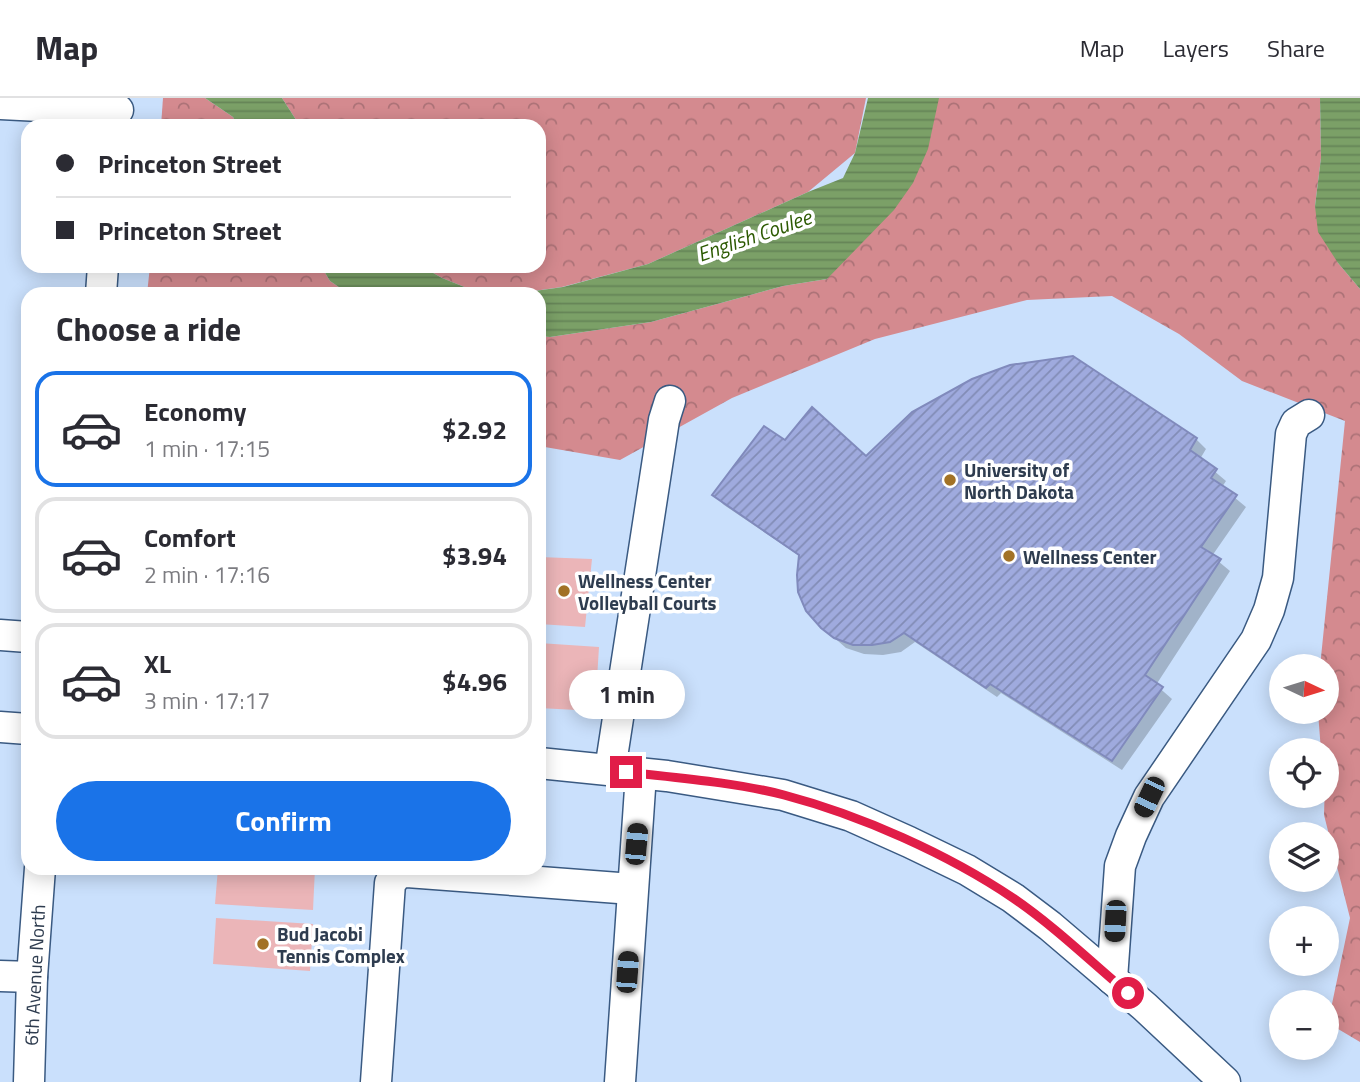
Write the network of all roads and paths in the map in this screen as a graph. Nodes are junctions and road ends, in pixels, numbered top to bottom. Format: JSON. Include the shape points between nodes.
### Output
{"nodes":[{"id":1,"x":0,"y":104,"type":"edge"},
{"id":2,"x":118,"y":111,"type":"edge"},
{"id":3,"x":670,"y":401,"type":"dead end"},
{"id":4,"x":1309,"y":415,"type":"dead end"},
{"id":5,"x":0,"y":635,"type":"edge"},
{"id":6,"x":21,"y":636,"type":"edge"},
{"id":7,"x":0,"y":727,"type":"edge"},
{"id":8,"x":21,"y":728,"type":"edge"},
{"id":9,"x":546,"y":764,"type":"edge"},
{"id":10,"x":610,"y":770,"type":"junction"},
{"id":11,"x":641,"y":774,"type":"junction"},
{"id":12,"x":39,"y":875,"type":"edge"},
{"id":13,"x":397,"y":875,"type":"edge"},
{"id":14,"x":447,"y":875,"type":"edge"},
{"id":15,"x":632,"y":889,"type":"junction"},
{"id":16,"x":0,"y":975,"type":"edge"},
{"id":17,"x":32,"y":977,"type":"junction"},
{"id":18,"x":1112,"y":979,"type":"junction"},
{"id":19,"x":29,"y":1082,"type":"edge"},
{"id":20,"x":376,"y":1082,"type":"edge"},
{"id":21,"x":620,"y":1082,"type":"edge"},
{"id":22,"x":1225,"y":1082,"type":"edge"}],
"edges":[{"from":1,"to":2,"type":"street"},
{"from":3,"to":10,"type":"street"},
{"from":4,"to":18,"type":"street","via":[[1296,423],[1291,433],[1278,578],[1269,610],[1256,640],[1149,797],[1130,836],[1120,866]]},
{"from":5,"to":6,"type":"street"},
{"from":7,"to":8,"type":"street"},
{"from":9,"to":10,"type":"street"},
{"from":10,"to":11,"type":"street"},
{"from":11,"to":15,"type":"street"},
{"from":11,"to":18,"type":"street","via":[[783,795],[851,816],[967,870],[1013,898]]},
{"from":12,"to":17,"type":"street","name":"6th Avenue North"},
{"from":13,"to":20,"type":"street","via":[[390,883]]},
{"from":14,"to":15,"type":"street"},
{"from":15,"to":21,"type":"street"},
{"from":16,"to":17,"type":"street"},
{"from":17,"to":19,"type":"street","name":"6th Avenue North"},
{"from":18,"to":22,"type":"street"}]}
